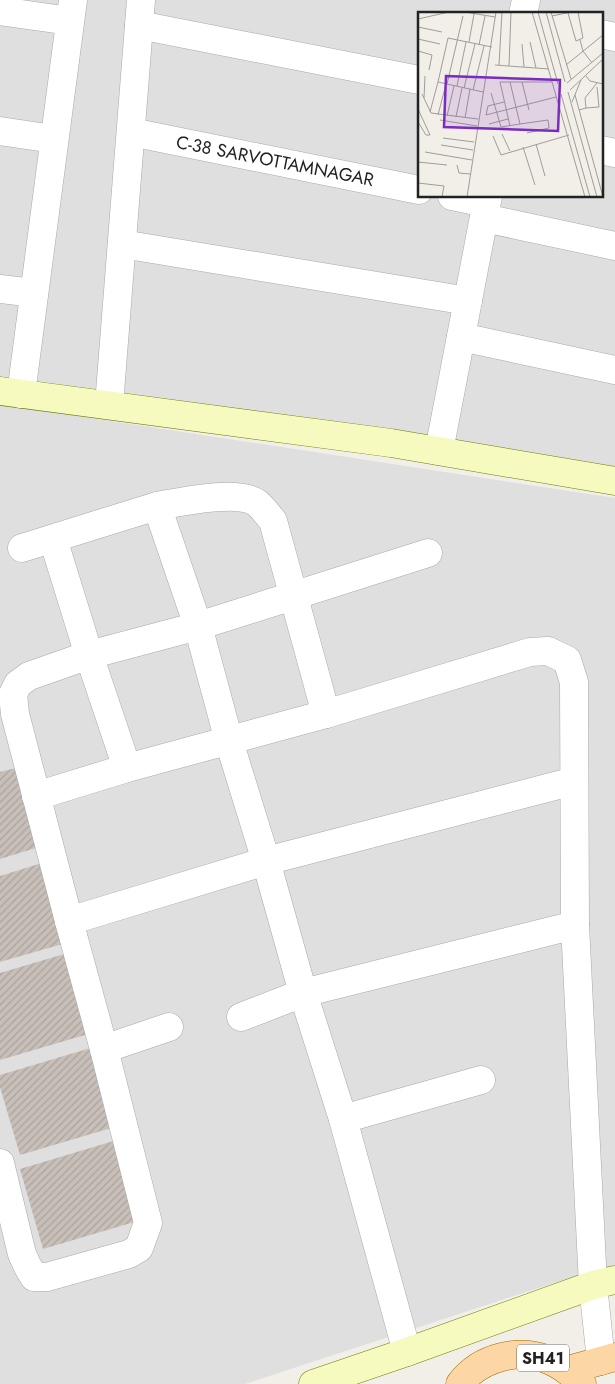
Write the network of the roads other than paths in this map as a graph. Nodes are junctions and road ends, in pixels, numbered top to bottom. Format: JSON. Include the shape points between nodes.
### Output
{"nodes":[{"id":1,"x":0,"y":11,"type":"edge"},
{"id":2,"x":72,"y":11,"type":"edge"},
{"id":3,"x":140,"y":12,"type":"edge"},
{"id":4,"x":602,"y":34,"type":"edge"},
{"id":5,"x":615,"y":37,"type":"edge"},
{"id":6,"x":418,"y":80,"type":"edge"},
{"id":7,"x":0,"y":130,"type":"edge"},
{"id":8,"x":131,"y":132,"type":"junction"},
{"id":9,"x":54,"y":139,"type":"junction"},
{"id":10,"x":602,"y":150,"type":"edge"},
{"id":11,"x":615,"y":153,"type":"edge"},
{"id":12,"x":418,"y":190,"type":"edge"},
{"id":13,"x":459,"y":198,"type":"edge"},
{"id":14,"x":486,"y":206,"type":"edge"},
{"id":15,"x":122,"y":244,"type":"junction"},
{"id":16,"x":615,"y":246,"type":"edge"},
{"id":17,"x":0,"y":289,"type":"edge"},
{"id":18,"x":34,"y":293,"type":"junction"},
{"id":19,"x":468,"y":301,"type":"junction"},
{"id":20,"x":461,"y":337,"type":"junction"},
{"id":21,"x":615,"y":370,"type":"edge"},
{"id":22,"x":11,"y":392,"type":"edge"},
{"id":23,"x":109,"y":405,"type":"junction"},
{"id":24,"x":439,"y":451,"type":"junction"},
{"id":25,"x":615,"y":481,"type":"edge"},
{"id":26,"x":157,"y":506,"type":"junction"},
{"id":27,"x":53,"y":539,"type":"junction"},
{"id":28,"x":22,"y":548,"type":"dead end"},
{"id":29,"x":428,"y":553,"type":"dead end"},
{"id":30,"x":294,"y":596,"type":"junction"},
{"id":31,"x":198,"y":626,"type":"junction"},
{"id":32,"x":89,"y":655,"type":"junction"},
{"id":33,"x":326,"y":714,"type":"junction"},
{"id":34,"x":229,"y":741,"type":"junction"},
{"id":35,"x":127,"y":768,"type":"junction"},
{"id":36,"x":574,"y":781,"type":"junction"},
{"id":37,"x":36,"y":796,"type":"junction"},
{"id":38,"x":266,"y":861,"type":"junction"},
{"id":39,"x":69,"y":921,"type":"junction"},
{"id":40,"x":575,"y":925,"type":"junction"},
{"id":41,"x":303,"y":993,"type":"junction"},
{"id":42,"x":241,"y":1017,"type":"dead end"},
{"id":43,"x":170,"y":1027,"type":"dead end"},
{"id":44,"x":104,"y":1049,"type":"junction"},
{"id":45,"x":481,"y":1080,"type":"dead end"},
{"id":46,"x":343,"y":1119,"type":"junction"},
{"id":47,"x":0,"y":1163,"type":"edge"},
{"id":48,"x":604,"y":1282,"type":"edge"},
{"id":49,"x":407,"y":1352,"type":"junction"},
{"id":50,"x":608,"y":1359,"type":"edge"},
{"id":51,"x":575,"y":1377,"type":"edge"},
{"id":52,"x":313,"y":1384,"type":"edge"},
{"id":53,"x":460,"y":1384,"type":"edge"}],
"edges":[{"from":1,"to":2,"type":"street"},
{"from":2,"to":9,"type":"street"},
{"from":3,"to":6,"type":"street"},
{"from":3,"to":8,"type":"street"},
{"from":4,"to":5,"type":"street"},
{"from":7,"to":9,"type":"street"},
{"from":8,"to":12,"type":"street","name":"C-38 SARVOTTAMNAGAR"},
{"from":8,"to":15,"type":"street"},
{"from":9,"to":18,"type":"street"},
{"from":10,"to":11,"type":"street"},
{"from":13,"to":14,"type":"street"},
{"from":14,"to":16,"type":"street"},
{"from":14,"to":19,"type":"street"},
{"from":15,"to":19,"type":"street"},
{"from":15,"to":23,"type":"street"},
{"from":17,"to":18,"type":"street"},
{"from":18,"to":22,"type":"street"},
{"from":19,"to":20,"type":"street"},
{"from":20,"to":21,"type":"street"},
{"from":20,"to":24,"type":"street"},
{"from":22,"to":23,"type":"street"},
{"from":23,"to":24,"type":"street"},
{"from":24,"to":25,"type":"street"},
{"from":26,"to":27,"type":"street"},
{"from":26,"to":30,"type":"street","via":[[202,498],[237,497],[256,502],[273,521]]},
{"from":26,"to":31,"type":"street"},
{"from":27,"to":28,"type":"street"},
{"from":27,"to":32,"type":"street"},
{"from":29,"to":30,"type":"street"},
{"from":30,"to":31,"type":"street"},
{"from":30,"to":33,"type":"street"},
{"from":31,"to":32,"type":"street"},
{"from":31,"to":34,"type":"street"},
{"from":32,"to":35,"type":"street"},
{"from":32,"to":37,"type":"street","via":[[29,676],[18,684],[14,694],[15,714]]},
{"from":33,"to":34,"type":"street"},
{"from":33,"to":36,"type":"street","via":[[530,652],[548,651],[567,660],[574,682]]},
{"from":34,"to":35,"type":"street"},
{"from":34,"to":38,"type":"street"},
{"from":35,"to":37,"type":"street"},
{"from":36,"to":38,"type":"street"},
{"from":36,"to":40,"type":"street"},
{"from":37,"to":39,"type":"street"},
{"from":38,"to":39,"type":"street"},
{"from":38,"to":41,"type":"street"},
{"from":39,"to":44,"type":"street"},
{"from":40,"to":41,"type":"street"},
{"from":40,"to":48,"type":"street"},
{"from":41,"to":42,"type":"street"},
{"from":41,"to":46,"type":"street"},
{"from":43,"to":44,"type":"street"},
{"from":44,"to":47,"type":"street","via":[[148,1223],[139,1248],[129,1254],[47,1277],[34,1276],[22,1254]]},
{"from":45,"to":46,"type":"street"},
{"from":46,"to":49,"type":"street"},
{"from":48,"to":49,"type":"street"},
{"from":48,"to":50,"type":"street"},
{"from":49,"to":52,"type":"street"},
{"from":50,"to":51,"type":"main road","number":"SH41"},
{"from":51,"to":53,"type":"main road","number":"SH41","via":[[551,1361],[534,1355],[515,1354],[480,1366]]}]}
